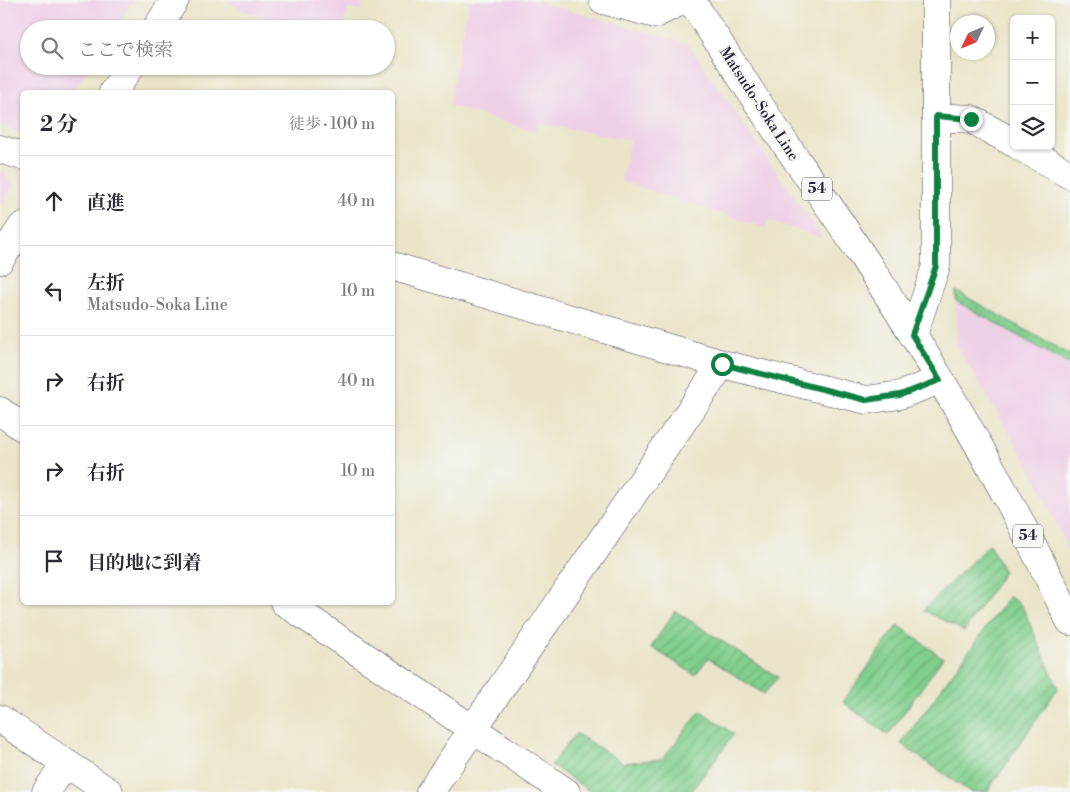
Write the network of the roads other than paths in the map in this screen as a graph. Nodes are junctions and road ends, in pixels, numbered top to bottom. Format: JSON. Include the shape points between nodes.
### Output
{"nodes":[{"id":1,"x":175,"y":0,"type":"edge"},
{"id":2,"x":603,"y":0,"type":"edge"},
{"id":3,"x":684,"y":0,"type":"edge"},
{"id":4,"x":691,"y":0,"type":"edge"},
{"id":5,"x":936,"y":0,"type":"edge"},
{"id":6,"x":162,"y":20,"type":"edge"},
{"id":7,"x":125,"y":75,"type":"edge"},
{"id":8,"x":114,"y":90,"type":"edge"},
{"id":9,"x":936,"y":116,"type":"junction"},
{"id":10,"x":1010,"y":141,"type":"edge"},
{"id":11,"x":0,"y":149,"type":"edge"},
{"id":12,"x":1026,"y":150,"type":"edge"},
{"id":13,"x":20,"y":155,"type":"edge"},
{"id":14,"x":1070,"y":175,"type":"edge"},
{"id":15,"x":20,"y":230,"type":"edge"},
{"id":16,"x":0,"y":260,"type":"edge"},
{"id":17,"x":395,"y":267,"type":"edge"},
{"id":18,"x":912,"y":335,"type":"junction"},
{"id":19,"x":722,"y":364,"type":"junction"},
{"id":20,"x":940,"y":380,"type":"junction"},
{"id":21,"x":0,"y":411,"type":"edge"},
{"id":22,"x":20,"y":425,"type":"edge"},
{"id":23,"x":288,"y":605,"type":"edge"},
{"id":24,"x":1070,"y":621,"type":"edge"},
{"id":25,"x":0,"y":719,"type":"edge"},
{"id":26,"x":473,"y":730,"type":"junction"},
{"id":27,"x":66,"y":763,"type":"junction"},
{"id":28,"x":46,"y":792,"type":"edge"},
{"id":29,"x":110,"y":792,"type":"edge"},
{"id":30,"x":430,"y":792,"type":"edge"},
{"id":31,"x":566,"y":792,"type":"edge"}],
"edges":[{"from":1,"to":6,"type":"street"},
{"from":2,"to":3,"type":"street","via":[[655,14]]},
{"from":4,"to":18,"type":"street","name":"Matsudo-Soka Line","number":"54"},
{"from":5,"to":9,"type":"street"},
{"from":7,"to":8,"type":"street"},
{"from":9,"to":10,"type":"street","via":[[971,119]]},
{"from":9,"to":18,"type":"street","via":[[936,266]]},
{"from":11,"to":13,"type":"street"},
{"from":12,"to":14,"type":"street"},
{"from":15,"to":16,"type":"street"},
{"from":17,"to":19,"type":"street"},
{"from":18,"to":20,"type":"street","name":"Matsudo-Soka Line","number":"54"},
{"from":19,"to":20,"type":"street","via":[[866,400],[900,395]]},
{"from":19,"to":26,"type":"street"},
{"from":20,"to":24,"type":"street","name":"Matsudo-Soka Line","number":"54","via":[[1039,556]]},
{"from":21,"to":22,"type":"street"},
{"from":23,"to":26,"type":"street"},
{"from":25,"to":27,"type":"street"},
{"from":26,"to":30,"type":"street"},
{"from":26,"to":31,"type":"street"},
{"from":27,"to":28,"type":"street"},
{"from":27,"to":29,"type":"street"}]}
